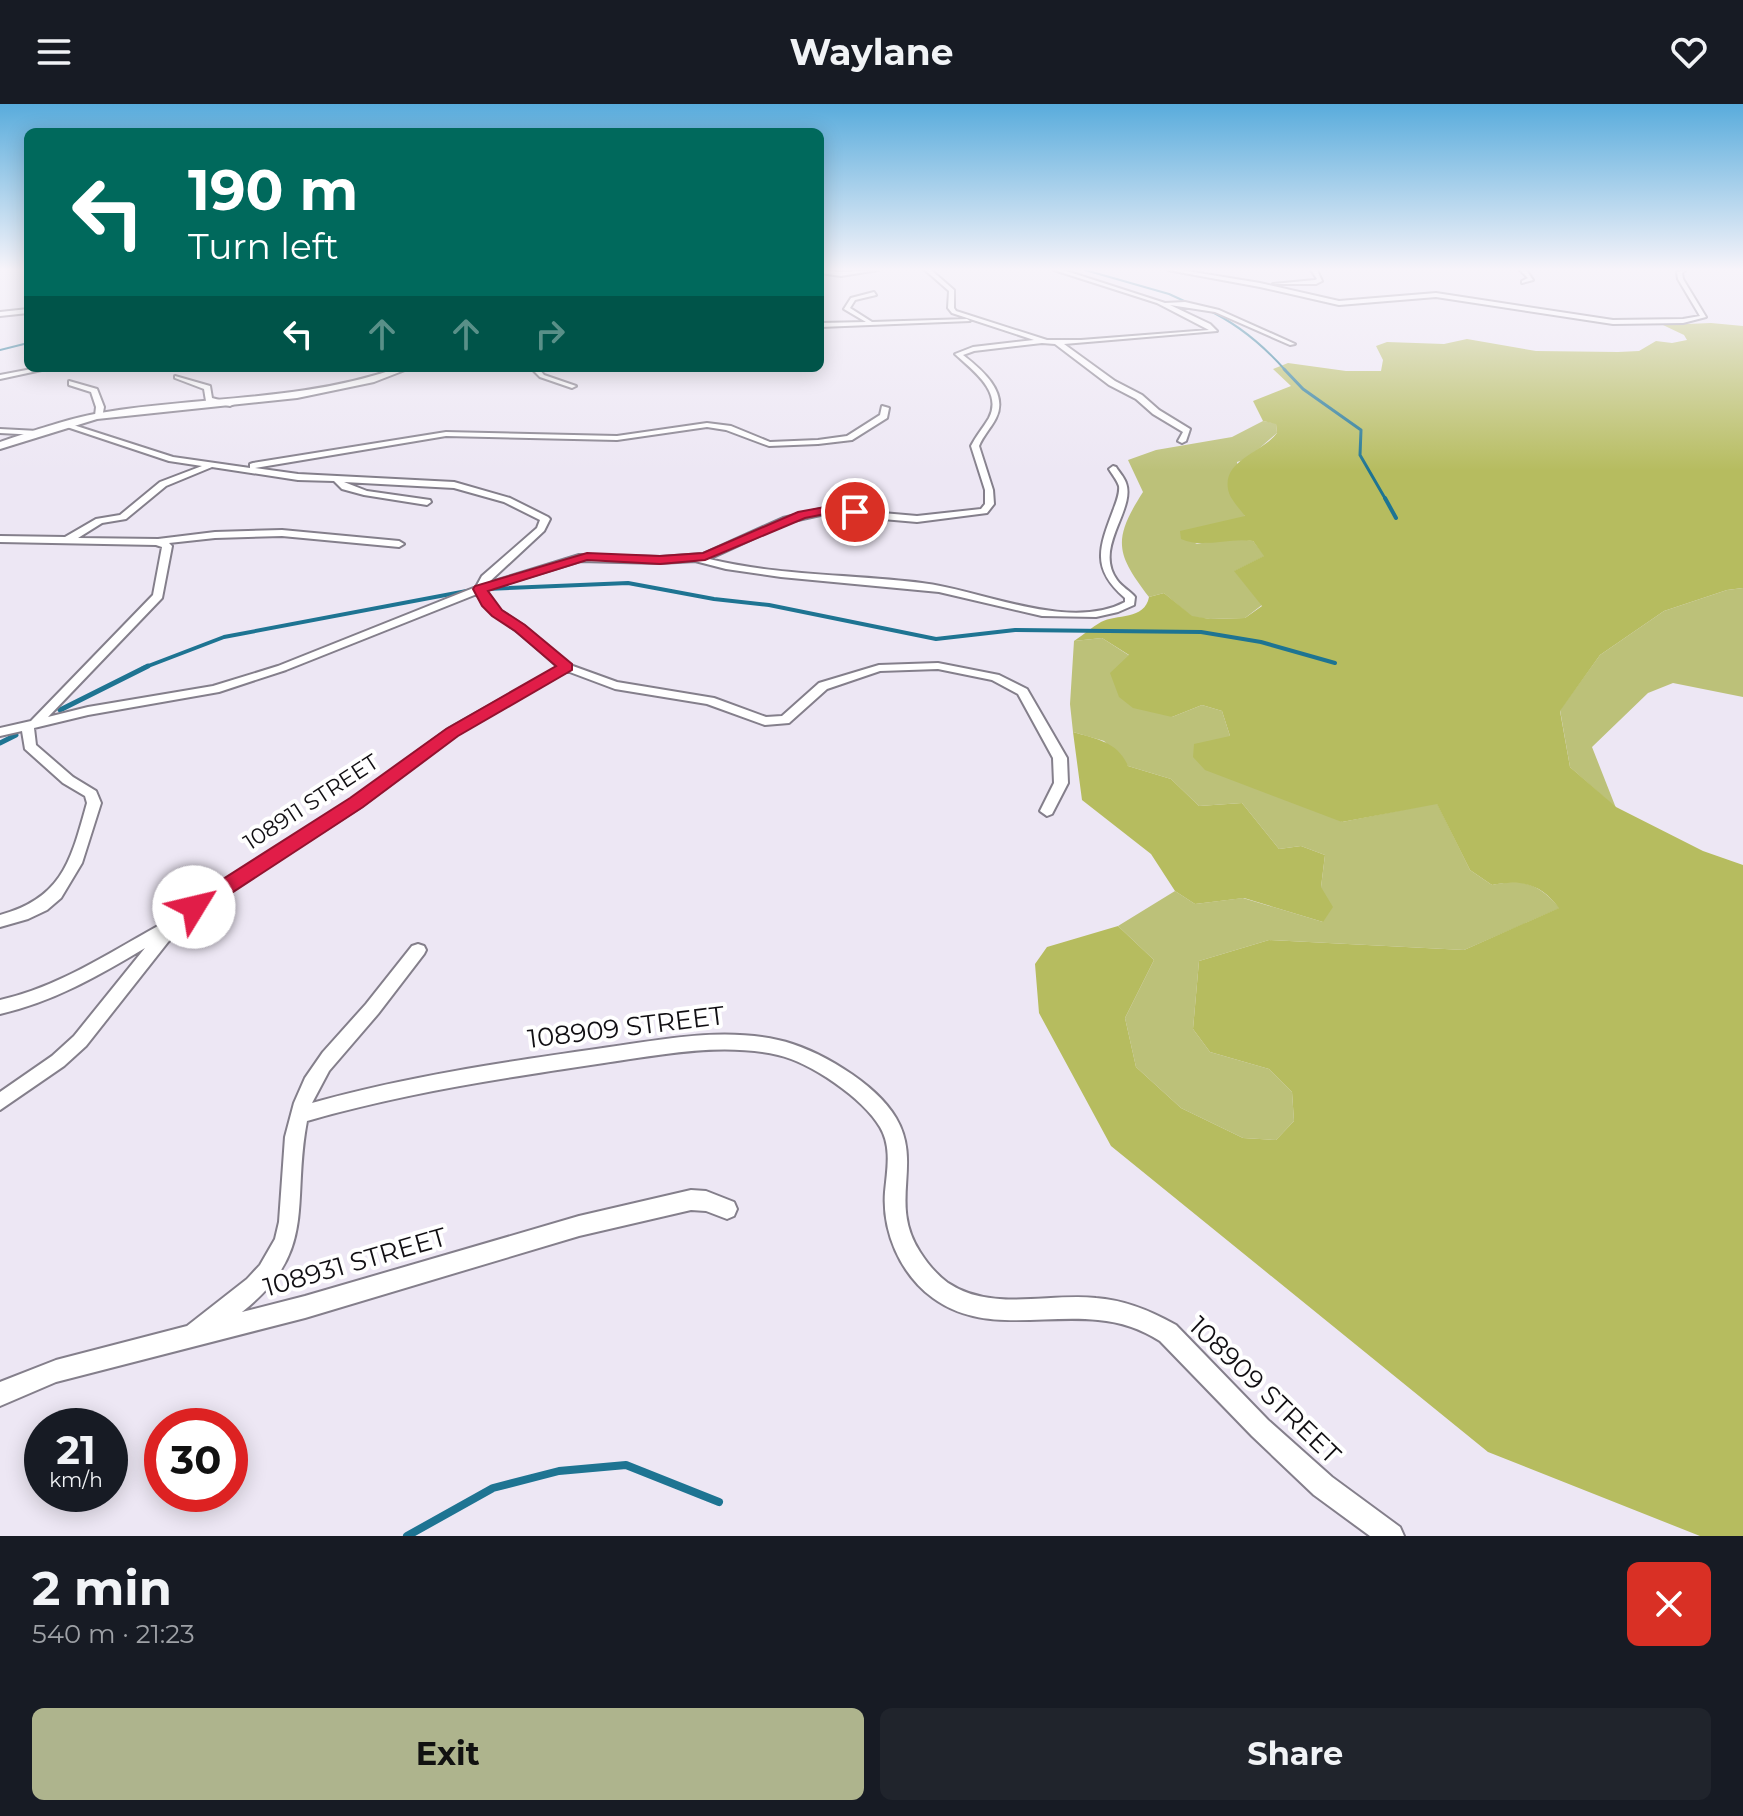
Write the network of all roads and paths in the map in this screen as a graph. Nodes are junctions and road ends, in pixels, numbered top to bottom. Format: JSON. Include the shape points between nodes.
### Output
{"nodes":[{"id":1,"x":1028,"y":337,"type":"edge"},
{"id":2,"x":1161,"y":337,"type":"edge"},
{"id":3,"x":1277,"y":337,"type":"edge"},
{"id":4,"x":1042,"y":341,"type":"junction"},
{"id":5,"x":1056,"y":342,"type":"junction"},
{"id":6,"x":1292,"y":344,"type":"dead end"},
{"id":7,"x":27,"y":372,"type":"edge"},
{"id":8,"x":393,"y":372,"type":"edge"},
{"id":9,"x":538,"y":372,"type":"edge"},
{"id":10,"x":0,"y":377,"type":"edge"},
{"id":11,"x":177,"y":377,"type":"dead end"},
{"id":12,"x":72,"y":383,"type":"dead end"},
{"id":13,"x":572,"y":386,"type":"dead end"},
{"id":14,"x":230,"y":404,"type":"junction"},
{"id":15,"x":885,"y":408,"type":"dead end"},
{"id":16,"x":99,"y":416,"type":"junction"},
{"id":17,"x":67,"y":424,"type":"junction"},
{"id":18,"x":0,"y":431,"type":"edge"},
{"id":19,"x":38,"y":433,"type":"junction"},
{"id":20,"x":1182,"y":441,"type":"dead end"},
{"id":21,"x":0,"y":446,"type":"edge"},
{"id":22,"x":213,"y":465,"type":"junction"},
{"id":23,"x":240,"y":468,"type":"junction"},
{"id":24,"x":1113,"y":469,"type":"dead end"},
{"id":25,"x":340,"y":478,"type":"junction"},
{"id":26,"x":427,"y":502,"type":"dead end"},
{"id":27,"x":0,"y":539,"type":"edge"},
{"id":28,"x":67,"y":540,"type":"junction"},
{"id":29,"x":158,"y":542,"type":"junction"},
{"id":30,"x":399,"y":544,"type":"dead end"},
{"id":31,"x":697,"y":558,"type":"junction"},
{"id":32,"x":480,"y":589,"type":"junction"},
{"id":33,"x":566,"y":667,"type":"junction"},
{"id":34,"x":31,"y":724,"type":"junction"},
{"id":35,"x":0,"y":732,"type":"edge"},
{"id":36,"x":1047,"y":811,"type":"dead end"},
{"id":37,"x":0,"y":921,"type":"edge"},
{"id":38,"x":175,"y":924,"type":"junction"},
{"id":39,"x":418,"y":950,"type":"dead end"},
{"id":40,"x":25,"y":1001,"type":"junction"},
{"id":41,"x":0,"y":1007,"type":"edge"},
{"id":42,"x":0,"y":1013,"type":"edge"},
{"id":43,"x":0,"y":1102,"type":"edge"},
{"id":44,"x":299,"y":1115,"type":"junction"},
{"id":45,"x":727,"y":1209,"type":"dead end"},
{"id":46,"x":178,"y":1341,"type":"junction"},
{"id":47,"x":0,"y":1394,"type":"edge"},
{"id":48,"x":1391,"y":1536,"type":"edge"}],
"edges":[{"from":1,"to":4,"type":"street"},
{"from":2,"to":5,"type":"street"},
{"from":3,"to":6,"type":"street"},
{"from":4,"to":5,"type":"street"},
{"from":4,"to":31,"type":"street","via":[[958,354],[973,365],[995,398],[995,414],[975,446],[989,490],[990,504],[984,511],[917,519],[812,513]]},
{"from":5,"to":20,"type":"street","via":[[1187,431]]},
{"from":7,"to":10,"type":"street"},
{"from":8,"to":14,"type":"street","via":[[335,390]]},
{"from":9,"to":13,"type":"street"},
{"from":11,"to":14,"type":"street","via":[[207,388],[209,399]]},
{"from":12,"to":16,"type":"street","via":[[94,391]]},
{"from":14,"to":16,"type":"street"},
{"from":15,"to":23,"type":"street","via":[[884,416],[855,435],[818,442],[769,444],[716,425],[617,438],[446,434]]},
{"from":16,"to":17,"type":"street"},
{"from":17,"to":19,"type":"street"},
{"from":17,"to":22,"type":"street","via":[[164,456]]},
{"from":18,"to":19,"type":"street"},
{"from":19,"to":21,"type":"street"},
{"from":22,"to":23,"type":"street"},
{"from":22,"to":28,"type":"street","via":[[163,484],[123,517],[99,521]]},
{"from":23,"to":25,"type":"street"},
{"from":24,"to":31,"type":"street","via":[[1124,488],[1106,555],[1111,579],[1130,597],[1122,608],[1041,613],[922,585],[754,572]]},
{"from":25,"to":26,"type":"street","via":[[339,484],[357,491]]},
{"from":25,"to":32,"type":"street","via":[[454,485],[540,515],[544,522],[535,537]]},
{"from":27,"to":28,"type":"street"},
{"from":28,"to":29,"type":"street"},
{"from":29,"to":30,"type":"street","via":[[282,533]]},
{"from":29,"to":34,"type":"street","via":[[167,546],[168,554],[158,596]]},
{"from":31,"to":32,"type":"street","via":[[587,557]]},
{"from":32,"to":33,"type":"street","via":[[497,613]]},
{"from":32,"to":34,"type":"street","via":[[282,668],[215,689]]},
{"from":33,"to":36,"type":"street","via":[[615,685],[710,701],[772,722],[791,716],[823,686],[865,671],[938,666],[979,672],[1023,692],[1053,742],[1061,783]]},
{"from":33,"to":38,"type":"street","name":"108911 STREET","via":[[452,732]]},
{"from":34,"to":35,"type":"street"},
{"from":34,"to":37,"type":"street","via":[[30,746],[91,794],[94,803],[76,865],[55,896],[27,914]]},
{"from":38,"to":40,"type":"street"},
{"from":38,"to":43,"type":"street","name":"108911 STREET","via":[[80,1041]]},
{"from":39,"to":44,"type":"street","via":[[334,1051]]},
{"from":40,"to":41,"type":"street"},
{"from":40,"to":42,"type":"street"},
{"from":44,"to":46,"type":"street","via":[[290,1162],[289,1226],[278,1252],[261,1281],[240,1300]]},
{"from":44,"to":48,"type":"street","name":"108909 STREET","via":[[458,1076],[620,1053],[735,1041],[786,1049],[827,1071],[882,1112],[895,1143],[893,1219],[898,1235],[925,1275],[945,1293],[996,1309],[1091,1308],[1153,1324],[1323,1486]]},
{"from":45,"to":46,"type":"street","name":"108931 STREET","via":[[706,1201],[669,1203]]},
{"from":46,"to":47,"type":"street","name":"108931 STREET","via":[[56,1371]]}]}
